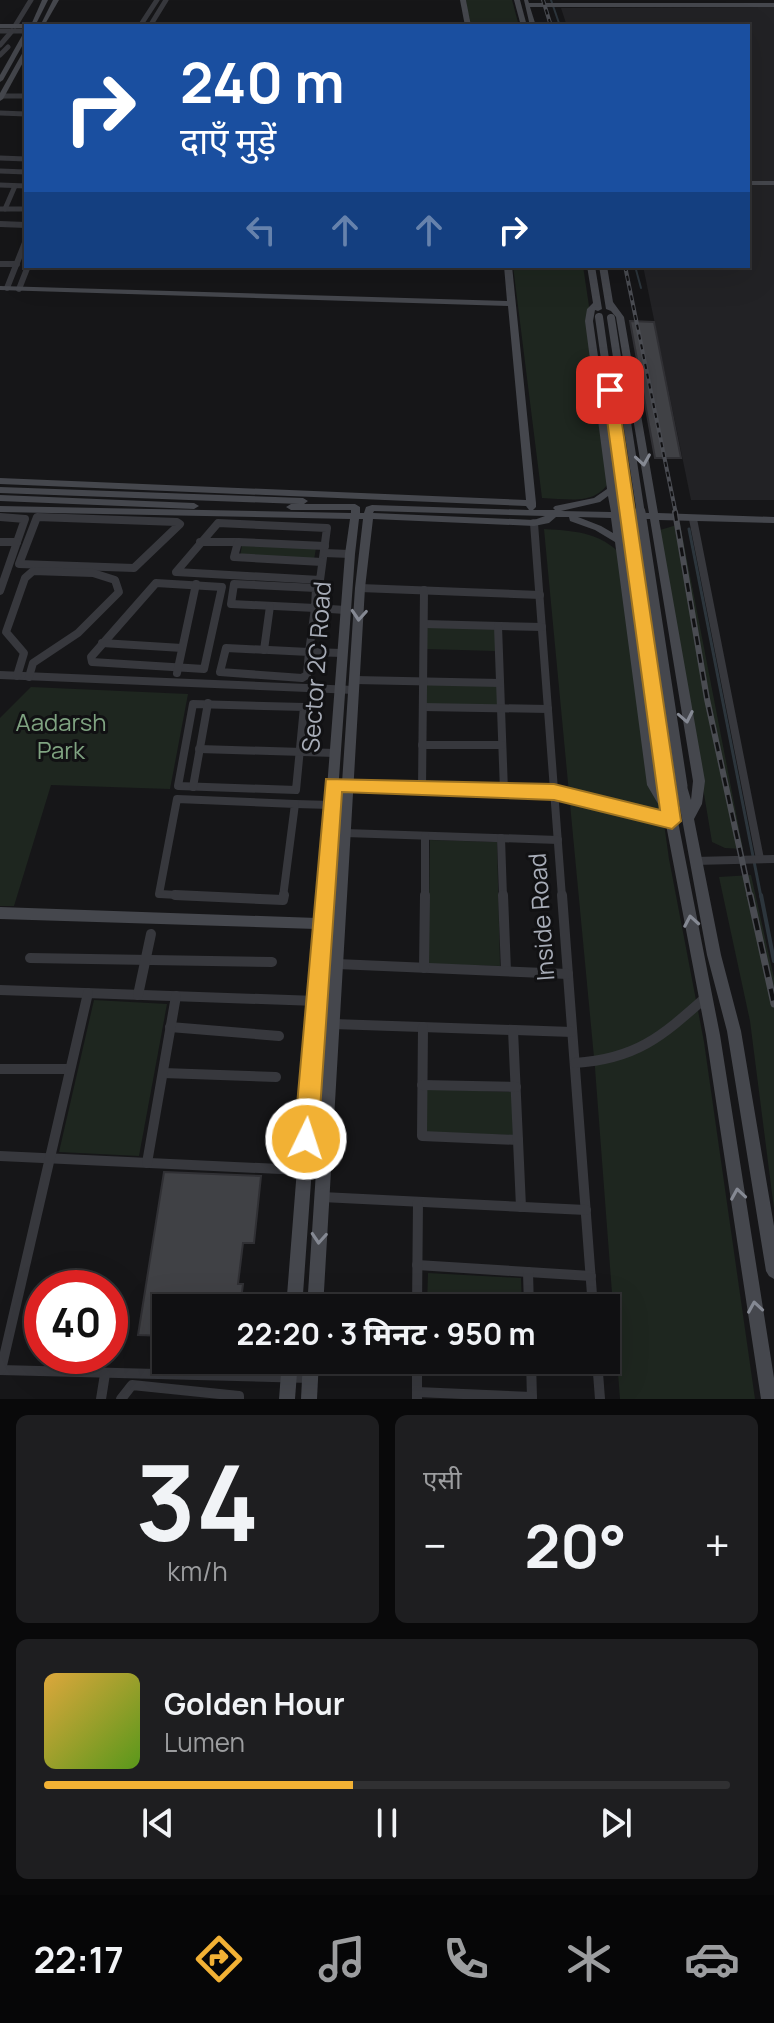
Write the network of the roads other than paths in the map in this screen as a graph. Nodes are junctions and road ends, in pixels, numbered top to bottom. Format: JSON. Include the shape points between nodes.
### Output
{"nodes":[{"id":1,"x":31,"y":0,"type":"edge"},
{"id":2,"x":45,"y":0,"type":"edge"},
{"id":3,"x":56,"y":0,"type":"edge"},
{"id":4,"x":157,"y":0,"type":"edge"},
{"id":5,"x":166,"y":0,"type":"edge"},
{"id":6,"x":463,"y":0,"type":"edge"},
{"id":7,"x":517,"y":0,"type":"edge"},
{"id":8,"x":527,"y":2,"type":"edge"},
{"id":9,"x":774,"y":5,"type":"edge"},
{"id":10,"x":30,"y":24,"type":"edge"},
{"id":11,"x":44,"y":24,"type":"edge"},
{"id":12,"x":141,"y":24,"type":"edge"},
{"id":13,"x":151,"y":24,"type":"edge"},
{"id":14,"x":468,"y":24,"type":"edge"},
{"id":15,"x":523,"y":24,"type":"edge"},
{"id":16,"x":532,"y":24,"type":"edge"},
{"id":17,"x":24,"y":29,"type":"edge"},
{"id":18,"x":0,"y":31,"type":"edge"},
{"id":19,"x":12,"y":31,"type":"junction"},
{"id":20,"x":24,"y":36,"type":"edge"},
{"id":21,"x":0,"y":46,"type":"edge"},
{"id":22,"x":8,"y":47,"type":"junction"},
{"id":23,"x":18,"y":48,"type":"junction"},
{"id":24,"x":0,"y":55,"type":"edge"},
{"id":25,"x":23,"y":64,"type":"edge"},
{"id":26,"x":2,"y":72,"type":"edge"},
{"id":27,"x":0,"y":80,"type":"edge"},
{"id":28,"x":24,"y":96,"type":"edge"},
{"id":29,"x":1,"y":97,"type":"edge"},
{"id":30,"x":0,"y":113,"type":"edge"},
{"id":31,"x":24,"y":114,"type":"edge"},
{"id":32,"x":0,"y":158,"type":"edge"},
{"id":33,"x":24,"y":159,"type":"edge"},
{"id":34,"x":0,"y":171,"type":"edge"},
{"id":35,"x":24,"y":172,"type":"edge"},
{"id":36,"x":750,"y":183,"type":"edge"},
{"id":37,"x":774,"y":183,"type":"edge"},
{"id":38,"x":0,"y":185,"type":"edge"},
{"id":39,"x":15,"y":186,"type":"junction"},
{"id":40,"x":24,"y":186,"type":"edge"},
{"id":41,"x":2,"y":209,"type":"edge"},
{"id":42,"x":24,"y":209,"type":"edge"},
{"id":43,"x":0,"y":224,"type":"edge"},
{"id":44,"x":24,"y":225,"type":"edge"},
{"id":45,"x":24,"y":245,"type":"edge"},
{"id":46,"x":0,"y":264,"type":"edge"},
{"id":47,"x":17,"y":264,"type":"junction"},
{"id":48,"x":27,"y":268,"type":"edge"},
{"id":49,"x":508,"y":268,"type":"edge"},
{"id":50,"x":591,"y":268,"type":"edge"},
{"id":51,"x":603,"y":268,"type":"edge"},
{"id":52,"x":4,"y":288,"type":"edge"},
{"id":53,"x":19,"y":289,"type":"junction"},
{"id":54,"x":597,"y":303,"type":"junction"},
{"id":55,"x":512,"y":304,"type":"junction"},
{"id":56,"x":610,"y":304,"type":"junction"},
{"id":57,"x":0,"y":481,"type":"edge"},
{"id":58,"x":0,"y":490,"type":"edge"},
{"id":59,"x":610,"y":491,"type":"junction"},
{"id":60,"x":319,"y":493,"type":"junction"},
{"id":61,"x":0,"y":498,"type":"edge"},
{"id":62,"x":334,"y":501,"type":"junction"},
{"id":63,"x":531,"y":505,"type":"junction"},
{"id":64,"x":0,"y":509,"type":"edge"},
{"id":65,"x":365,"y":511,"type":"junction"},
{"id":66,"x":639,"y":511,"type":"junction"},
{"id":67,"x":22,"y":513,"type":"junction"},
{"id":68,"x":556,"y":513,"type":"junction"},
{"id":69,"x":614,"y":513,"type":"junction"},
{"id":70,"x":774,"y":514,"type":"edge"},
{"id":71,"x":652,"y":515,"type":"junction"},
{"id":72,"x":110,"y":516,"type":"junction"},
{"id":73,"x":0,"y":517,"type":"edge"},
{"id":74,"x":693,"y":519,"type":"junction"},
{"id":75,"x":774,"y":520,"type":"edge"},
{"id":76,"x":534,"y":523,"type":"junction"},
{"id":77,"x":619,"y":540,"type":"junction"},
{"id":78,"x":0,"y":542,"type":"edge"},
{"id":79,"x":17,"y":542,"type":"junction"},
{"id":80,"x":200,"y":542,"type":"junction"},
{"id":81,"x":238,"y":542,"type":"junction"},
{"id":82,"x":324,"y":554,"type":"junction"},
{"id":83,"x":350,"y":554,"type":"junction"},
{"id":84,"x":196,"y":584,"type":"junction"},
{"id":85,"x":360,"y":588,"type":"junction"},
{"id":86,"x":424,"y":590,"type":"junction"},
{"id":87,"x":0,"y":591,"type":"edge"},
{"id":88,"x":540,"y":595,"type":"junction"},
{"id":89,"x":270,"y":606,"type":"junction"},
{"id":90,"x":314,"y":608,"type":"junction"},
{"id":91,"x":345,"y":610,"type":"junction"},
{"id":92,"x":424,"y":624,"type":"junction"},
{"id":93,"x":498,"y":626,"type":"junction"},
{"id":94,"x":542,"y":627,"type":"junction"},
{"id":95,"x":102,"y":643,"type":"junction"},
{"id":96,"x":182,"y":648,"type":"junction"},
{"id":97,"x":264,"y":650,"type":"junction"},
{"id":98,"x":309,"y":652,"type":"junction"},
{"id":99,"x":342,"y":653,"type":"junction"},
{"id":100,"x":178,"y":669,"type":"junction"},
{"id":101,"x":0,"y":675,"type":"edge"},
{"id":102,"x":17,"y":676,"type":"junction"},
{"id":103,"x":29,"y":677,"type":"junction"},
{"id":104,"x":423,"y":681,"type":"junction"},
{"id":105,"x":175,"y":682,"type":"junction"},
{"id":106,"x":500,"y":683,"type":"junction"},
{"id":107,"x":349,"y":686,"type":"junction"},
{"id":108,"x":208,"y":703,"type":"junction"},
{"id":109,"x":423,"y":707,"type":"junction"},
{"id":110,"x":501,"y":708,"type":"junction"},
{"id":111,"x":548,"y":709,"type":"junction"},
{"id":112,"x":422,"y":745,"type":"junction"},
{"id":113,"x":502,"y":745,"type":"junction"},
{"id":114,"x":199,"y":749,"type":"junction"},
{"id":115,"x":301,"y":752,"type":"junction"},
{"id":116,"x":335,"y":753,"type":"junction"},
{"id":117,"x":333,"y":784,"type":"junction"},
{"id":118,"x":348,"y":785,"type":"junction"},
{"id":119,"x":193,"y":787,"type":"junction"},
{"id":120,"x":422,"y":788,"type":"junction"},
{"id":121,"x":504,"y":791,"type":"junction"},
{"id":122,"x":554,"y":792,"type":"junction"},
{"id":123,"x":295,"y":804,"type":"junction"},
{"id":124,"x":331,"y":805,"type":"junction"},
{"id":125,"x":671,"y":817,"type":"junction"},
{"id":126,"x":688,"y":820,"type":"junction"},
{"id":127,"x":345,"y":833,"type":"junction"},
{"id":128,"x":425,"y":836,"type":"junction"},
{"id":129,"x":501,"y":838,"type":"junction"},
{"id":130,"x":558,"y":840,"type":"junction"},
{"id":131,"x":759,"y":859,"type":"junction"},
{"id":132,"x":774,"y":859,"type":"edge"},
{"id":133,"x":695,"y":861,"type":"junction"},
{"id":134,"x":0,"y":913,"type":"edge"},
{"id":135,"x":322,"y":924,"type":"junction"},
{"id":136,"x":339,"y":924,"type":"junction"},
{"id":137,"x":151,"y":934,"type":"dead end"},
{"id":138,"x":30,"y":958,"type":"dead end"},
{"id":139,"x":145,"y":958,"type":"junction"},
{"id":140,"x":272,"y":962,"type":"dead end"},
{"id":141,"x":337,"y":964,"type":"junction"},
{"id":142,"x":424,"y":968,"type":"junction"},
{"id":143,"x":506,"y":971,"type":"junction"},
{"id":144,"x":568,"y":974,"type":"junction"},
{"id":145,"x":0,"y":990,"type":"edge"},
{"id":146,"x":88,"y":993,"type":"junction"},
{"id":147,"x":138,"y":995,"type":"junction"},
{"id":148,"x":176,"y":996,"type":"junction"},
{"id":149,"x":705,"y":998,"type":"junction"},
{"id":150,"x":317,"y":1001,"type":"junction"},
{"id":151,"x":333,"y":1024,"type":"junction"},
{"id":152,"x":170,"y":1027,"type":"junction"},
{"id":153,"x":423,"y":1027,"type":"junction"},
{"id":154,"x":513,"y":1030,"type":"junction"},
{"id":155,"x":572,"y":1032,"type":"junction"},
{"id":156,"x":279,"y":1036,"type":"dead end"},
{"id":157,"x":575,"y":1063,"type":"junction"},
{"id":158,"x":0,"y":1069,"type":"edge"},
{"id":159,"x":70,"y":1069,"type":"junction"},
{"id":160,"x":163,"y":1073,"type":"junction"},
{"id":161,"x":311,"y":1076,"type":"junction"},
{"id":162,"x":276,"y":1077,"type":"dead end"},
{"id":163,"x":329,"y":1077,"type":"junction"},
{"id":164,"x":422,"y":1085,"type":"junction"},
{"id":165,"x":516,"y":1087,"type":"junction"},
{"id":166,"x":518,"y":1140,"type":"junction"},
{"id":167,"x":0,"y":1156,"type":"edge"},
{"id":168,"x":50,"y":1158,"type":"junction"},
{"id":169,"x":147,"y":1163,"type":"junction"},
{"id":170,"x":304,"y":1171,"type":"junction"},
{"id":171,"x":323,"y":1171,"type":"junction"},
{"id":172,"x":322,"y":1197,"type":"junction"},
{"id":173,"x":418,"y":1202,"type":"junction"},
{"id":174,"x":521,"y":1207,"type":"junction"},
{"id":175,"x":586,"y":1210,"type":"junction"},
{"id":176,"x":417,"y":1265,"type":"junction"},
{"id":177,"x":774,"y":1271,"type":"edge"},
{"id":178,"x":297,"y":1272,"type":"junction"},
{"id":179,"x":317,"y":1272,"type":"junction"},
{"id":180,"x":528,"y":1272,"type":"junction"},
{"id":181,"x":591,"y":1276,"type":"junction"},
{"id":182,"x":295,"y":1294,"type":"edge"},
{"id":183,"x":316,"y":1294,"type":"edge"},
{"id":184,"x":417,"y":1294,"type":"edge"},
{"id":185,"x":529,"y":1294,"type":"edge"},
{"id":186,"x":592,"y":1294,"type":"edge"},
{"id":187,"x":1,"y":1370,"type":"edge"},
{"id":188,"x":24,"y":1371,"type":"edge"},
{"id":189,"x":128,"y":1373,"type":"edge"},
{"id":190,"x":152,"y":1373,"type":"edge"},
{"id":191,"x":105,"y":1374,"type":"edge"},
{"id":192,"x":289,"y":1374,"type":"edge"},
{"id":193,"x":301,"y":1374,"type":"edge"},
{"id":194,"x":310,"y":1374,"type":"edge"},
{"id":195,"x":417,"y":1374,"type":"edge"},
{"id":196,"x":531,"y":1374,"type":"edge"},
{"id":197,"x":598,"y":1374,"type":"edge"},
{"id":198,"x":310,"y":1378,"type":"junction"},
{"id":199,"x":417,"y":1396,"type":"edge"},
{"id":200,"x":532,"y":1398,"type":"edge"},
{"id":201,"x":101,"y":1399,"type":"edge"},
{"id":202,"x":121,"y":1399,"type":"edge"},
{"id":203,"x":239,"y":1399,"type":"edge"},
{"id":204,"x":287,"y":1399,"type":"edge"},
{"id":205,"x":309,"y":1399,"type":"edge"},
{"id":206,"x":600,"y":1399,"type":"edge"},
{"id":207,"x":769,"y":1399,"type":"edge"}],
"edges":[{"from":1,"to":19,"type":"street"},
{"from":2,"to":10,"type":"main road"},
{"from":3,"to":11,"type":"main road"},
{"from":4,"to":12,"type":"street"},
{"from":5,"to":13,"type":"street"},
{"from":6,"to":14,"type":"main road"},
{"from":7,"to":15,"type":"main road"},
{"from":8,"to":9,"type":"main road"},
{"from":8,"to":16,"type":"main road"},
{"from":17,"to":19,"type":"main road"},
{"from":18,"to":19,"type":"main road"},
{"from":18,"to":19,"type":"street"},
{"from":19,"to":21,"type":"street"},
{"from":20,"to":23,"type":"main road"},
{"from":21,"to":22,"type":"street"},
{"from":22,"to":23,"type":"street"},
{"from":22,"to":24,"type":"street"},
{"from":23,"to":26,"type":"main road"},
{"from":25,"to":29,"type":"main road"},
{"from":26,"to":27,"type":"main road"},
{"from":28,"to":29,"type":"street"},
{"from":30,"to":31,"type":"street"},
{"from":32,"to":33,"type":"street"},
{"from":34,"to":35,"type":"street"},
{"from":36,"to":37,"type":"main road"},
{"from":38,"to":39,"type":"street"},
{"from":39,"to":40,"type":"street"},
{"from":39,"to":41,"type":"street"},
{"from":41,"to":42,"type":"street"},
{"from":43,"to":44,"type":"street"},
{"from":45,"to":47,"type":"street"},
{"from":46,"to":47,"type":"street"},
{"from":47,"to":52,"type":"street"},
{"from":48,"to":53,"type":"street"},
{"from":49,"to":55,"type":"main road"},
{"from":50,"to":54,"type":"main road"},
{"from":51,"to":56,"type":"main road"},
{"from":52,"to":53,"type":"main road"},
{"from":53,"to":55,"type":"main road"},
{"from":54,"to":59,"type":"main road","via":[[589,321]]},
{"from":54,"to":125,"type":"main road","bridge":true},
{"from":55,"to":63,"type":"main road"},
{"from":56,"to":66,"type":"main road","bridge":true},
{"from":56,"to":71,"type":"main road","one_way":true,"via":[[620,317]]},
{"from":57,"to":60,"type":"main road"},
{"from":58,"to":62,"type":"main road"},
{"from":59,"to":68,"type":"main road"},
{"from":59,"to":69,"type":"main road"},
{"from":60,"to":62,"type":"main road"},
{"from":60,"to":63,"type":"main road"},
{"from":61,"to":65,"type":"main road"},
{"from":62,"to":65,"type":"main road"},
{"from":63,"to":65,"type":"main road"},
{"from":63,"to":68,"type":"main road"},
{"from":64,"to":67,"type":"main road"},
{"from":65,"to":68,"type":"main road"},
{"from":65,"to":72,"type":"main road"},
{"from":65,"to":76,"type":"main road"},
{"from":65,"to":83,"type":"main road","name":"Sector 2C Road"},
{"from":65,"to":85,"type":"main road","name":"Sector 2C Road"},
{"from":66,"to":69,"type":"main road"},
{"from":66,"to":71,"type":"main road"},
{"from":66,"to":126,"type":"main road","bridge":true},
{"from":67,"to":72,"type":"main road"},
{"from":67,"to":73,"type":"street"},
{"from":67,"to":79,"type":"street"},
{"from":68,"to":69,"type":"main road"},
{"from":68,"to":76,"type":"main road"},
{"from":68,"to":77,"type":"main road"},
{"from":69,"to":71,"type":"main road"},
{"from":69,"to":77,"type":"main road"},
{"from":70,"to":71,"type":"main road"},
{"from":71,"to":74,"type":"main road"},
{"from":71,"to":126,"type":"main road","one_way":true,"via":[[699,781]]},
{"from":72,"to":72,"type":"street","via":[[180,524],[134,568],[19,564],[37,517]]},
{"from":74,"to":75,"type":"main road"},
{"from":74,"to":131,"type":"street"},
{"from":76,"to":88,"type":"street","name":"Inside Road"},
{"from":77,"to":125,"type":"main road","via":[[653,785]]},
{"from":78,"to":79,"type":"street"},
{"from":79,"to":87,"type":"street"},
{"from":80,"to":81,"type":"street"},
{"from":80,"to":82,"type":"street","via":[[221,522],[326,527]]},
{"from":80,"to":82,"type":"street","via":[[176,572],[318,581]]},
{"from":81,"to":82,"type":"street"},
{"from":81,"to":82,"type":"street","via":[[237,559]]},
{"from":82,"to":83,"type":"street"},
{"from":83,"to":91,"type":"main road","name":"Sector 2C Road"},
{"from":84,"to":95,"type":"street","via":[[151,586]]},
{"from":84,"to":96,"type":"street"},
{"from":84,"to":100,"type":"street","via":[[222,587],[205,668]]},
{"from":85,"to":86,"type":"street"},
{"from":85,"to":107,"type":"main road","name":"Sector 2C Road","one_way":true},
{"from":86,"to":88,"type":"street"},
{"from":86,"to":92,"type":"street"},
{"from":88,"to":94,"type":"street","name":"Inside Road"},
{"from":89,"to":90,"type":"street"},
{"from":89,"to":90,"type":"street","via":[[229,603],[233,586],[313,587]]},
{"from":89,"to":97,"type":"street"},
{"from":90,"to":91,"type":"street"},
{"from":90,"to":98,"type":"street"},
{"from":91,"to":99,"type":"main road","name":"Sector 2C Road"},
{"from":92,"to":93,"type":"street"},
{"from":92,"to":104,"type":"street"},
{"from":93,"to":94,"type":"street"},
{"from":93,"to":106,"type":"street"},
{"from":94,"to":111,"type":"street","name":"Inside Road"},
{"from":95,"to":96,"type":"street"},
{"from":95,"to":100,"type":"street","via":[[92,662]]},
{"from":96,"to":100,"type":"street"},
{"from":97,"to":98,"type":"street"},
{"from":97,"to":98,"type":"street","via":[[225,649],[220,672],[306,678]]},
{"from":98,"to":99,"type":"street"},
{"from":99,"to":107,"type":"main road","name":"Sector 2C Road"},
{"from":100,"to":105,"type":"street"},
{"from":101,"to":102,"type":"street"},
{"from":102,"to":103,"type":"street"},
{"from":102,"to":103,"type":"street","via":[[24,653],[6,632],[25,578],[33,571],[93,573],[115,580],[119,592],[78,633],[33,663]]},
{"from":103,"to":105,"type":"street"},
{"from":104,"to":106,"type":"street"},
{"from":104,"to":107,"type":"street"},
{"from":104,"to":109,"type":"street"},
{"from":105,"to":107,"type":"street"},
{"from":106,"to":110,"type":"street"},
{"from":107,"to":116,"type":"main road","name":"Sector 2C Road"},
{"from":107,"to":118,"type":"main road","name":"Sector 2C Road"},
{"from":108,"to":114,"type":"street"},
{"from":108,"to":115,"type":"street","via":[[304,707]]},
{"from":108,"to":119,"type":"street","via":[[192,706],[177,785]]},
{"from":109,"to":110,"type":"street"},
{"from":109,"to":112,"type":"street"},
{"from":110,"to":111,"type":"street"},
{"from":110,"to":113,"type":"street"},
{"from":111,"to":122,"type":"street","name":"Inside Road"},
{"from":112,"to":113,"type":"street"},
{"from":112,"to":120,"type":"street"},
{"from":113,"to":121,"type":"street"},
{"from":114,"to":115,"type":"street"},
{"from":114,"to":119,"type":"street"},
{"from":115,"to":116,"type":"street"},
{"from":115,"to":119,"type":"street","via":[[296,790]]},
{"from":116,"to":117,"type":"main road","name":"Sector 2C Road"},
{"from":117,"to":118,"type":"street"},
{"from":117,"to":124,"type":"main road","name":"Sector 2C Road"},
{"from":118,"to":120,"type":"street"},
{"from":118,"to":127,"type":"main road","name":"Sector 2C Road"},
{"from":120,"to":121,"type":"street"},
{"from":121,"to":122,"type":"street"},
{"from":122,"to":125,"type":"street"},
{"from":122,"to":130,"type":"street","name":"Inside Road"},
{"from":123,"to":123,"type":"street","via":[[283,900],[159,894],[177,799]]},
{"from":123,"to":124,"type":"street"},
{"from":124,"to":135,"type":"main road","name":"Sector 2C Road"},
{"from":149,"to":125,"type":"main road","one_way":true},
{"from":126,"to":133,"type":"main road"},
{"from":127,"to":128,"type":"street"},
{"from":127,"to":136,"type":"main road","name":"Sector 2C Road"},
{"from":128,"to":129,"type":"street"},
{"from":128,"to":142,"type":"street"},
{"from":129,"to":130,"type":"street"},
{"from":129,"to":143,"type":"street"},
{"from":130,"to":144,"type":"street","name":"Inside Road"},
{"from":131,"to":132,"type":"street"},
{"from":131,"to":133,"type":"street"},
{"from":133,"to":177,"type":"main road","via":[[734,1031]]},
{"from":134,"to":135,"type":"main road"},
{"from":135,"to":136,"type":"main road"},
{"from":135,"to":150,"type":"main road","name":"Sector 2C Road"},
{"from":136,"to":141,"type":"main road","name":"Sector 2C Road"},
{"from":137,"to":139,"type":"street"},
{"from":138,"to":139,"type":"street"},
{"from":139,"to":140,"type":"street"},
{"from":139,"to":147,"type":"street"},
{"from":141,"to":142,"type":"street"},
{"from":141,"to":151,"type":"main road","name":"Sector 2C Road"},
{"from":142,"to":143,"type":"street"},
{"from":143,"to":144,"type":"street"},
{"from":144,"to":155,"type":"street","name":"Inside Road"},
{"from":145,"to":146,"type":"street"},
{"from":146,"to":147,"type":"street"},
{"from":146,"to":159,"type":"street"},
{"from":147,"to":148,"type":"street"},
{"from":148,"to":150,"type":"street"},
{"from":148,"to":152,"type":"street"},
{"from":149,"to":157,"type":"street","via":[[626,1058]]},
{"from":207,"to":149,"type":"main road","one_way":true},
{"from":150,"to":161,"type":"main road","name":"Sector 2C Road"},
{"from":151,"to":153,"type":"street"},
{"from":151,"to":163,"type":"main road","name":"Sector 2C Road"},
{"from":152,"to":156,"type":"street"},
{"from":152,"to":160,"type":"street"},
{"from":153,"to":154,"type":"street"},
{"from":153,"to":164,"type":"street"},
{"from":154,"to":155,"type":"street"},
{"from":154,"to":165,"type":"street"},
{"from":155,"to":157,"type":"street","name":"Inside Road"},
{"from":157,"to":175,"type":"street","name":"Inside Road"},
{"from":158,"to":159,"type":"street"},
{"from":159,"to":168,"type":"street"},
{"from":160,"to":162,"type":"street"},
{"from":160,"to":169,"type":"street"},
{"from":161,"to":163,"type":"main road"},
{"from":161,"to":170,"type":"main road","name":"Sector 2C Road"},
{"from":163,"to":171,"type":"main road","name":"Sector 2C Road"},
{"from":164,"to":165,"type":"street"},
{"from":164,"to":166,"type":"street","via":[[422,1136]]},
{"from":165,"to":166,"type":"street"},
{"from":166,"to":174,"type":"street"},
{"from":167,"to":168,"type":"street"},
{"from":168,"to":169,"type":"street"},
{"from":168,"to":187,"type":"street"},
{"from":169,"to":170,"type":"street"},
{"from":170,"to":171,"type":"street"},
{"from":170,"to":178,"type":"main road","name":"Sector 2C Road"},
{"from":171,"to":172,"type":"main road","name":"Sector 2C Road"},
{"from":172,"to":173,"type":"street"},
{"from":172,"to":179,"type":"main road","name":"Sector 2C Road","one_way":true},
{"from":173,"to":174,"type":"street"},
{"from":173,"to":176,"type":"street"},
{"from":174,"to":175,"type":"street"},
{"from":175,"to":181,"type":"street","name":"Inside Road"},
{"from":176,"to":180,"type":"street"},
{"from":176,"to":184,"type":"street"},
{"from":178,"to":179,"type":"main road"},
{"from":178,"to":182,"type":"main road","name":"Sector 2C Road"},
{"from":179,"to":183,"type":"main road","name":"Sector 2C Road"},
{"from":180,"to":181,"type":"street"},
{"from":180,"to":185,"type":"street"},
{"from":181,"to":186,"type":"street","name":"Inside Road"},
{"from":187,"to":188,"type":"street"},
{"from":189,"to":190,"type":"street"},
{"from":191,"to":201,"type":"street"},
{"from":192,"to":204,"type":"main road"},
{"from":193,"to":198,"type":"street"},
{"from":194,"to":198,"type":"main road"},
{"from":195,"to":199,"type":"street"},
{"from":196,"to":200,"type":"street"},
{"from":197,"to":206,"type":"street"},
{"from":198,"to":205,"type":"main road"},
{"from":199,"to":200,"type":"street"},
{"from":202,"to":203,"type":"street","via":[[132,1385]]}]}
